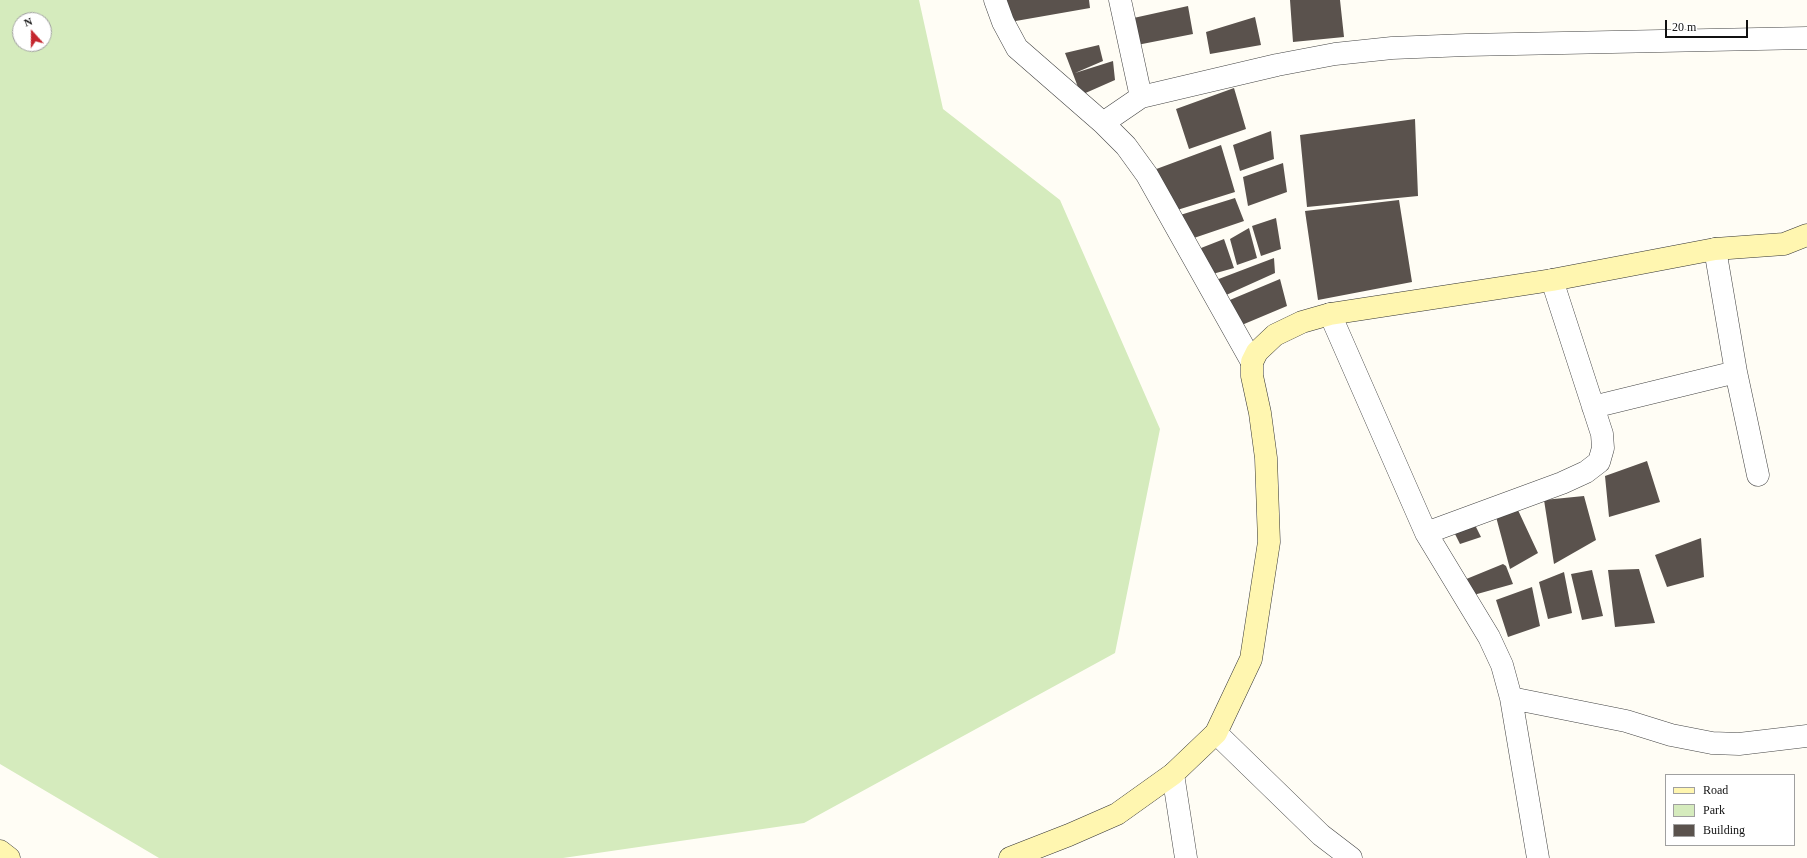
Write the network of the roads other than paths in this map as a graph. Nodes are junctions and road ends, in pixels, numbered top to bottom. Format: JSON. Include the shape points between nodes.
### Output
{"nodes":[{"id":1,"x":995,"y":0,"type":"edge"},
{"id":2,"x":1120,"y":0,"type":"edge"},
{"id":3,"x":1807,"y":38,"type":"edge"},
{"id":4,"x":1142,"y":97,"type":"junction"},
{"id":5,"x":1102,"y":123,"type":"junction"},
{"id":6,"x":1807,"y":234,"type":"edge"},
{"id":7,"x":1715,"y":249,"type":"junction"},
{"id":8,"x":1552,"y":280,"type":"junction"},
{"id":9,"x":1330,"y":314,"type":"junction"},
{"id":10,"x":1252,"y":362,"type":"junction"},
{"id":11,"x":1736,"y":372,"type":"junction"},
{"id":12,"x":1593,"y":407,"type":"junction"},
{"id":13,"x":1758,"y":475,"type":"dead end"},
{"id":14,"x":1426,"y":533,"type":"junction"},
{"id":15,"x":1512,"y":698,"type":"junction"},
{"id":16,"x":1216,"y":733,"type":"junction"},
{"id":17,"x":1807,"y":736,"type":"edge"},
{"id":18,"x":1173,"y":774,"type":"junction"},
{"id":19,"x":0,"y":851,"type":"edge"},
{"id":20,"x":9,"y":858,"type":"edge"},
{"id":21,"x":1010,"y":858,"type":"edge"},
{"id":22,"x":1186,"y":858,"type":"edge"},
{"id":23,"x":1351,"y":858,"type":"edge"},
{"id":24,"x":1538,"y":858,"type":"edge"}],
"edges":[{"from":1,"to":5,"type":"street","via":[[1017,48]]},
{"from":2,"to":4,"type":"street"},
{"from":3,"to":4,"type":"street","via":[[1392,48],[1335,54],[1277,65]]},
{"from":4,"to":5,"type":"street"},
{"from":5,"to":10,"type":"street","via":[[1126,146],[1147,175]]},
{"from":6,"to":7,"type":"main road","via":[[1784,244]]},
{"from":7,"to":8,"type":"main road"},
{"from":7,"to":11,"type":"street"},
{"from":8,"to":9,"type":"main road"},
{"from":8,"to":12,"type":"street"},
{"from":9,"to":10,"type":"main road","via":[[1302,322],[1274,335],[1257,352]]},
{"from":9,"to":14,"type":"street"},
{"from":10,"to":16,"type":"main road","via":[[1252,376],[1266,458],[1269,542],[1251,659]]},
{"from":11,"to":12,"type":"street"},
{"from":11,"to":13,"type":"street"},
{"from":12,"to":14,"type":"street","via":[[1602,434],[1603,448],[1599,462],[1590,469],[1562,483]]},
{"from":14,"to":15,"type":"street","via":[[1489,637],[1502,665]]},
{"from":15,"to":17,"type":"street","via":[[1626,721],[1671,735],[1712,743],[1739,744]]},
{"from":15,"to":24,"type":"street"},
{"from":16,"to":18,"type":"main road"},
{"from":16,"to":23,"type":"street","via":[[1322,835]]},
{"from":18,"to":21,"type":"main road","via":[[1117,814]]},
{"from":18,"to":22,"type":"street"},
{"from":19,"to":20,"type":"main road"}]}
